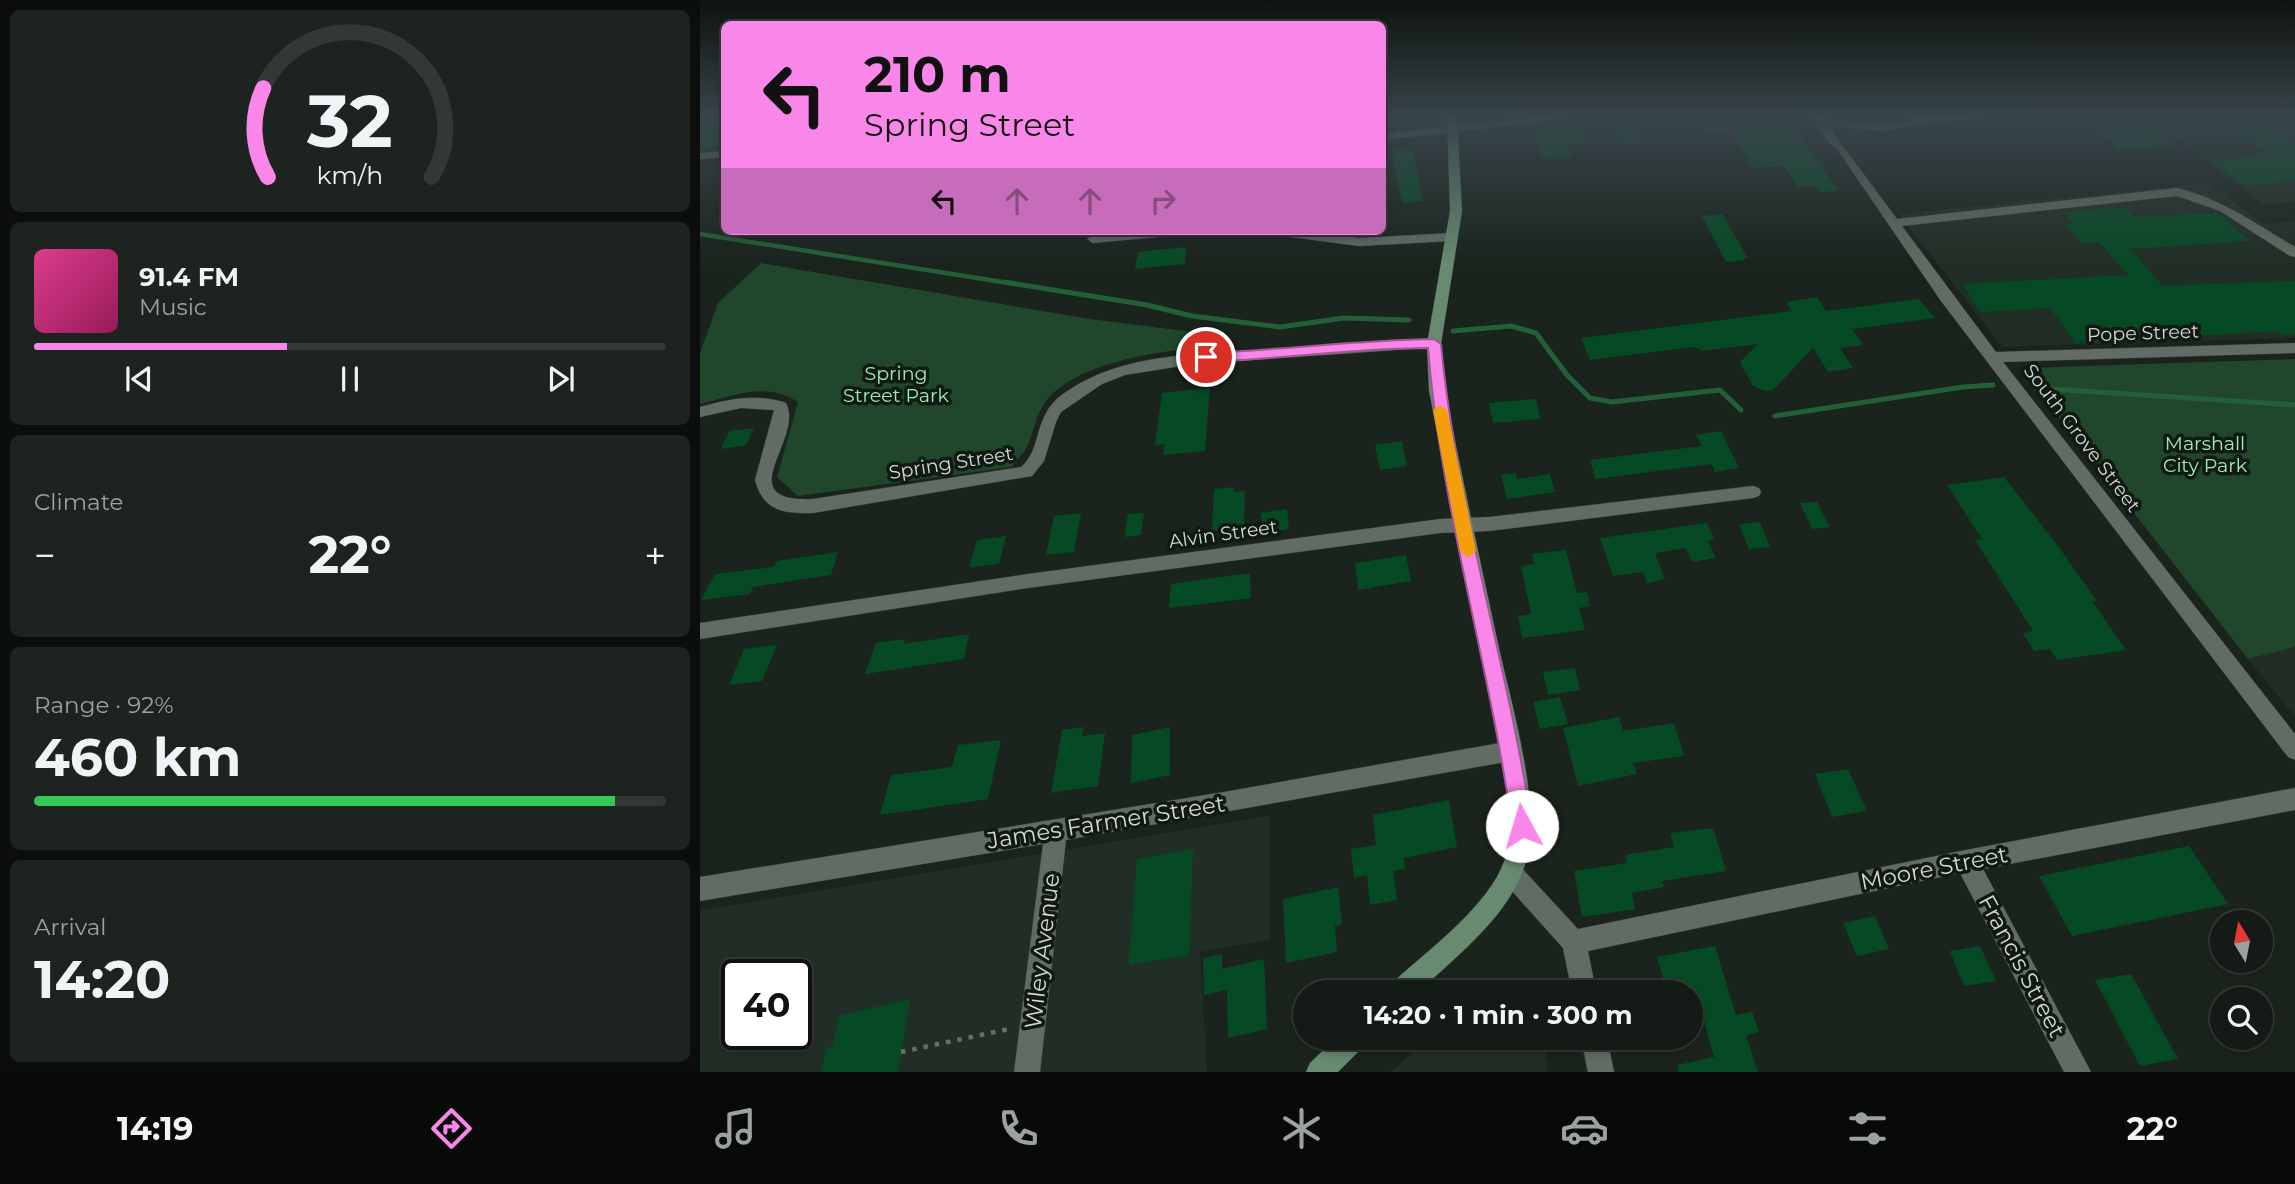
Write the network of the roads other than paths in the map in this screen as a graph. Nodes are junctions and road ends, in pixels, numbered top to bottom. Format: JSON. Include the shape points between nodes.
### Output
{"nodes":[{"id":1,"x":1454,"y":166,"type":"edge"},
{"id":2,"x":1854,"y":166,"type":"edge"},
{"id":3,"x":1894,"y":223,"type":"junction"},
{"id":4,"x":1136,"y":235,"type":"edge"},
{"id":5,"x":1306,"y":235,"type":"edge"},
{"id":6,"x":1452,"y":237,"type":"junction"},
{"id":7,"x":1093,"y":239,"type":"dead end"},
{"id":8,"x":2295,"y":253,"type":"edge"},
{"id":9,"x":1434,"y":344,"type":"junction"},
{"id":10,"x":2295,"y":348,"type":"edge"},
{"id":11,"x":1993,"y":357,"type":"junction"},
{"id":12,"x":700,"y":412,"type":"edge"},
{"id":13,"x":1753,"y":492,"type":"dead end"},
{"id":14,"x":1463,"y":525,"type":"junction"},
{"id":15,"x":700,"y":631,"type":"edge"},
{"id":16,"x":2295,"y":750,"type":"edge"},
{"id":17,"x":1511,"y":751,"type":"junction"},
{"id":18,"x":2295,"y":799,"type":"edge"},
{"id":19,"x":1056,"y":831,"type":"junction"},
{"id":20,"x":1966,"y":861,"type":"junction"},
{"id":21,"x":1511,"y":873,"type":"junction"},
{"id":22,"x":700,"y":889,"type":"edge"},
{"id":23,"x":1574,"y":942,"type":"junction"},
{"id":24,"x":1414,"y":980,"type":"edge"},
{"id":25,"x":1582,"y":980,"type":"edge"},
{"id":26,"x":1342,"y":1050,"type":"edge"},
{"id":27,"x":1596,"y":1050,"type":"edge"},
{"id":28,"x":1027,"y":1072,"type":"edge"},
{"id":29,"x":1319,"y":1072,"type":"edge"},
{"id":30,"x":1601,"y":1072,"type":"edge"},
{"id":31,"x":2078,"y":1072,"type":"edge"}],
"edges":[{"from":1,"to":6,"type":"street"},
{"from":2,"to":3,"type":"street","name":"South Grove Street"},
{"from":3,"to":8,"type":"street","via":[[2177,192],[2220,205]]},
{"from":3,"to":11,"type":"street","name":"South Grove Street"},
{"from":4,"to":7,"type":"street"},
{"from":5,"to":6,"type":"street","via":[[1359,242]]},
{"from":6,"to":9,"type":"street"},
{"from":9,"to":12,"type":"street","name":"Spring Street","via":[[1364,344],[1138,366],[1088,385],[1061,403],[1048,421],[1035,464],[1026,472],[813,506],[779,506],[764,490],[781,407],[743,402]]},
{"from":9,"to":14,"type":"street","via":[[1440,414]]},
{"from":10,"to":11,"type":"street","name":"Pope Street"},
{"from":11,"to":16,"type":"street","name":"South Grove Street"},
{"from":13,"to":14,"type":"street","name":"Alvin Street"},
{"from":14,"to":15,"type":"street","name":"Alvin Street","via":[[1042,579]]},
{"from":14,"to":17,"type":"street"},
{"from":17,"to":19,"type":"street","name":"James Farmer Street"},
{"from":17,"to":21,"type":"street","via":[[1522,826]]},
{"from":18,"to":20,"type":"street","name":"Moore Street"},
{"from":19,"to":22,"type":"street","name":"James Farmer Street"},
{"from":19,"to":28,"type":"street","name":"Wiley Avenue"},
{"from":20,"to":23,"type":"street","name":"Moore Street"},
{"from":20,"to":31,"type":"street","name":"Francis Street"},
{"from":21,"to":23,"type":"street"},
{"from":21,"to":24,"type":"street","via":[[1480,917]]},
{"from":23,"to":25,"type":"street"},
{"from":26,"to":29,"type":"street"},
{"from":27,"to":30,"type":"street"}]}
